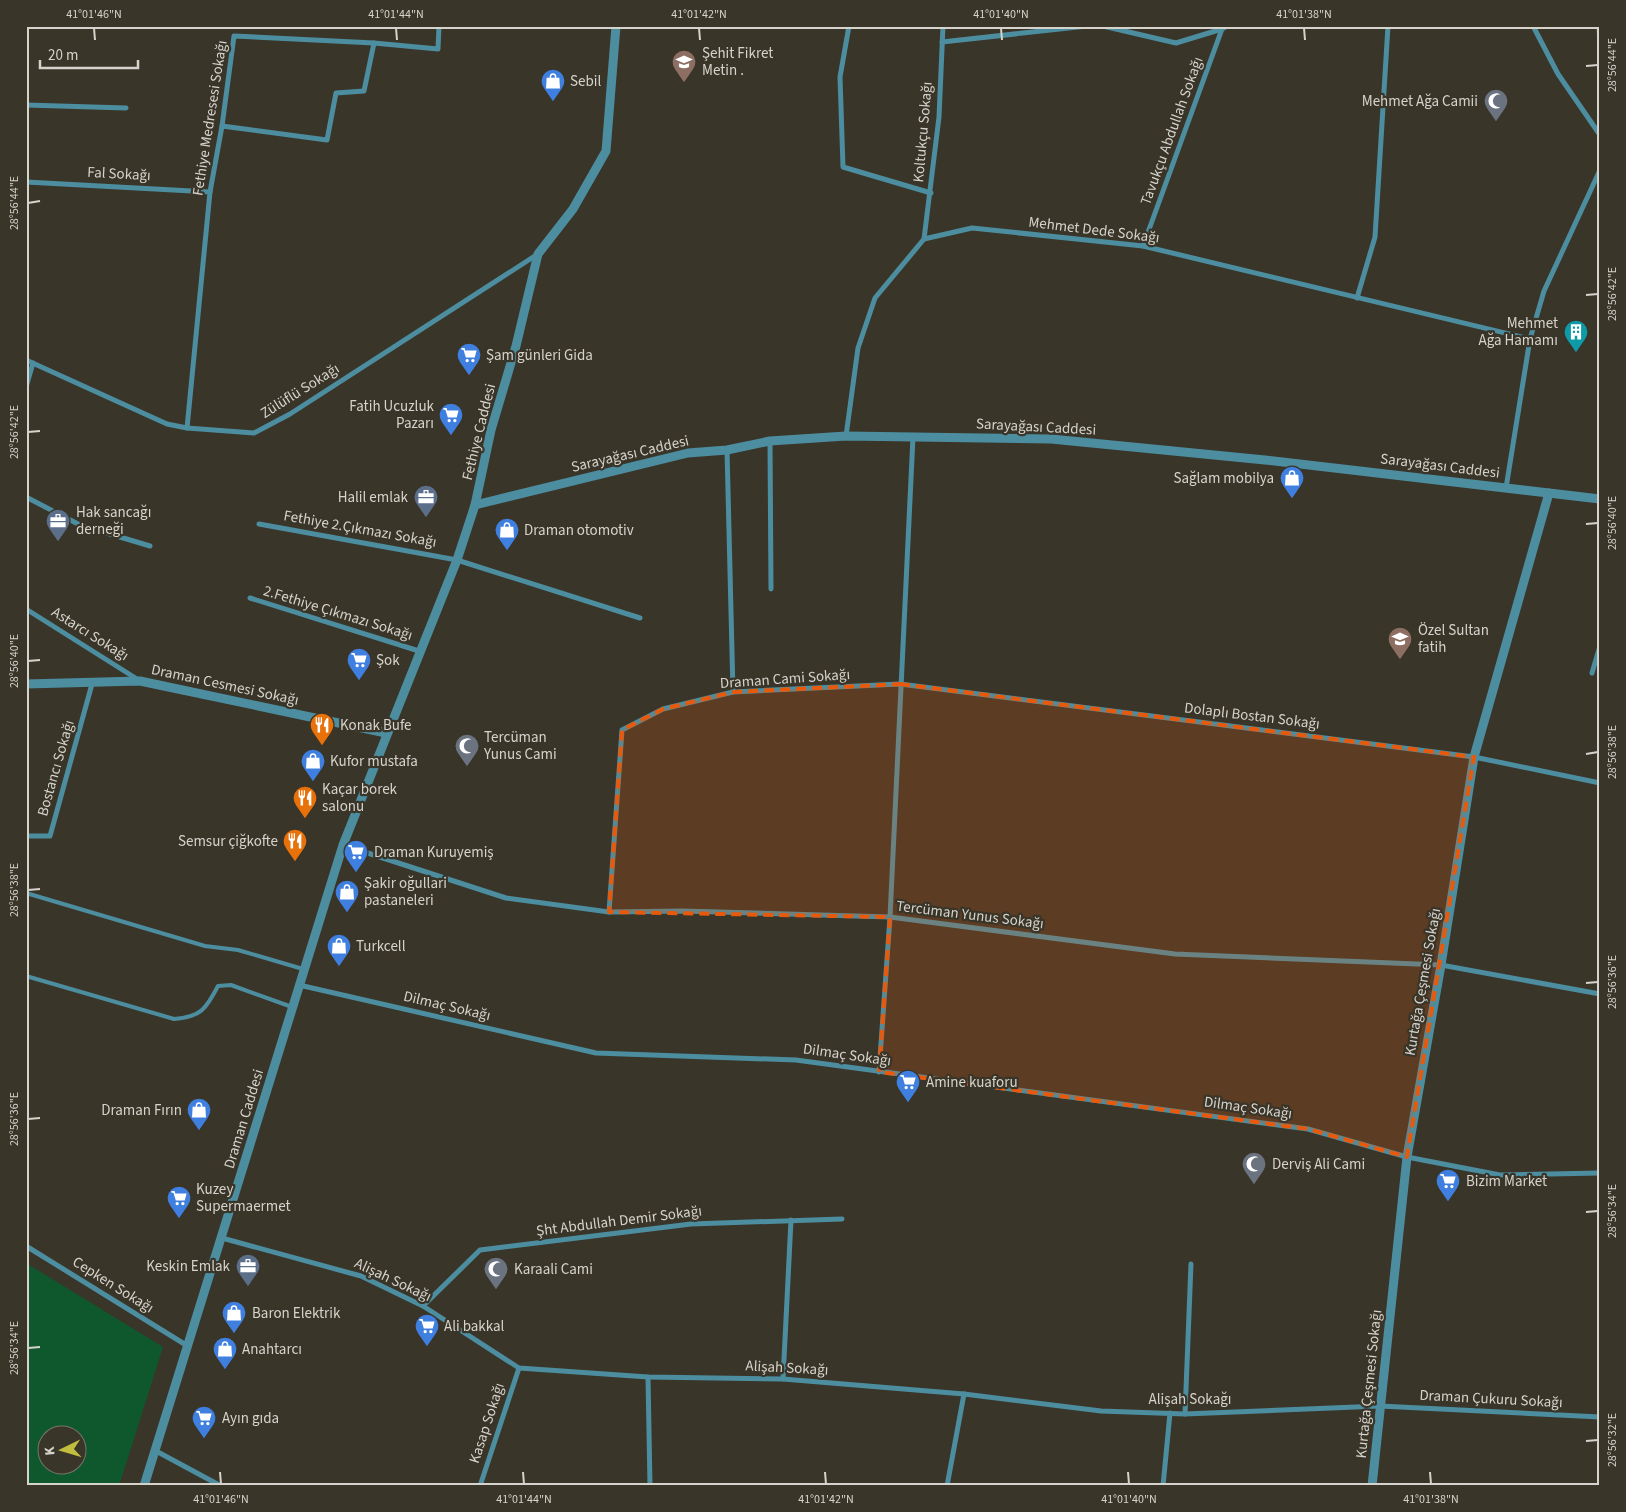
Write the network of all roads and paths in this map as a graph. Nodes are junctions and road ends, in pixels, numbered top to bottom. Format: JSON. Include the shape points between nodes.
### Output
{"nodes":[{"id":1,"x":439,"y":26,"type":"edge"},
{"id":2,"x":616,"y":26,"type":"edge"},
{"id":3,"x":849,"y":26,"type":"edge"},
{"id":4,"x":943,"y":26,"type":"edge"},
{"id":5,"x":1087,"y":26,"type":"edge"},
{"id":6,"x":1103,"y":26,"type":"edge"},
{"id":7,"x":1388,"y":26,"type":"edge"},
{"id":8,"x":1533,"y":26,"type":"edge"},
{"id":9,"x":1599,"y":26,"type":"edge"},
{"id":10,"x":1224,"y":28,"type":"edge"},
{"id":11,"x":942,"y":42,"type":"junction"},
{"id":12,"x":374,"y":43,"type":"junction"},
{"id":13,"x":1600,"y":45,"type":"edge"},
{"id":14,"x":26,"y":105,"type":"edge"},
{"id":15,"x":126,"y":108,"type":"dead end"},
{"id":16,"x":222,"y":126,"type":"junction"},
{"id":17,"x":1600,"y":134,"type":"edge"},
{"id":18,"x":1600,"y":170,"type":"edge"},
{"id":19,"x":26,"y":182,"type":"edge"},
{"id":20,"x":210,"y":192,"type":"junction"},
{"id":21,"x":931,"y":193,"type":"junction"},
{"id":22,"x":924,"y":239,"type":"junction"},
{"id":23,"x":1143,"y":246,"type":"junction"},
{"id":24,"x":538,"y":254,"type":"junction"},
{"id":25,"x":1357,"y":298,"type":"junction"},
{"id":26,"x":1530,"y":339,"type":"junction"},
{"id":27,"x":26,"y":360,"type":"edge"},
{"id":28,"x":33,"y":363,"type":"junction"},
{"id":29,"x":26,"y":387,"type":"edge"},
{"id":30,"x":187,"y":428,"type":"junction"},
{"id":31,"x":846,"y":436,"type":"junction"},
{"id":32,"x":913,"y":436,"type":"junction"},
{"id":33,"x":770,"y":441,"type":"junction"},
{"id":34,"x":727,"y":450,"type":"junction"},
{"id":35,"x":1506,"y":488,"type":"junction"},
{"id":36,"x":1549,"y":493,"type":"junction"},
{"id":37,"x":26,"y":498,"type":"edge"},
{"id":38,"x":1600,"y":499,"type":"edge"},
{"id":39,"x":475,"y":505,"type":"junction"},
{"id":40,"x":259,"y":524,"type":"dead end"},
{"id":41,"x":150,"y":546,"type":"dead end"},
{"id":42,"x":458,"y":560,"type":"junction"},
{"id":43,"x":771,"y":589,"type":"dead end"},
{"id":44,"x":250,"y":598,"type":"dead end"},
{"id":45,"x":26,"y":609,"type":"edge"},
{"id":46,"x":640,"y":618,"type":"dead end"},
{"id":47,"x":1600,"y":646,"type":"edge"},
{"id":48,"x":419,"y":652,"type":"junction"},
{"id":49,"x":1592,"y":672,"type":"dead end"},
{"id":50,"x":140,"y":681,"type":"junction"},
{"id":51,"x":26,"y":684,"type":"edge"},
{"id":52,"x":92,"y":684,"type":"junction"},
{"id":53,"x":900,"y":684,"type":"junction"},
{"id":54,"x":733,"y":692,"type":"junction"},
{"id":55,"x":386,"y":733,"type":"junction"},
{"id":56,"x":1474,"y":757,"type":"junction"},
{"id":57,"x":1600,"y":783,"type":"edge"},
{"id":58,"x":26,"y":836,"type":"edge"},
{"id":59,"x":342,"y":845,"type":"junction"},
{"id":60,"x":26,"y":893,"type":"edge"},
{"id":61,"x":609,"y":912,"type":"junction"},
{"id":62,"x":890,"y":917,"type":"junction"},
{"id":63,"x":1441,"y":964,"type":"junction"},
{"id":64,"x":303,"y":969,"type":"junction"},
{"id":65,"x":26,"y":976,"type":"edge"},
{"id":66,"x":299,"y":985,"type":"junction"},
{"id":67,"x":1600,"y":994,"type":"edge"},
{"id":68,"x":292,"y":1007,"type":"junction"},
{"id":69,"x":879,"y":1072,"type":"junction"},
{"id":70,"x":1407,"y":1157,"type":"junction"},
{"id":71,"x":1600,"y":1174,"type":"edge"},
{"id":72,"x":791,"y":1220,"type":"junction"},
{"id":73,"x":842,"y":1220,"type":"dead end"},
{"id":74,"x":222,"y":1238,"type":"junction"},
{"id":75,"x":26,"y":1246,"type":"edge"},
{"id":76,"x":1191,"y":1264,"type":"dead end"},
{"id":77,"x":423,"y":1306,"type":"junction"},
{"id":78,"x":186,"y":1345,"type":"junction"},
{"id":79,"x":519,"y":1368,"type":"junction"},
{"id":80,"x":648,"y":1377,"type":"junction"},
{"id":81,"x":784,"y":1379,"type":"junction"},
{"id":82,"x":964,"y":1394,"type":"junction"},
{"id":83,"x":1380,"y":1406,"type":"junction"},
{"id":84,"x":1170,"y":1413,"type":"junction"},
{"id":85,"x":1185,"y":1414,"type":"junction"},
{"id":86,"x":1600,"y":1417,"type":"edge"},
{"id":87,"x":156,"y":1451,"type":"junction"},
{"id":88,"x":144,"y":1486,"type":"edge"},
{"id":89,"x":221,"y":1486,"type":"edge"},
{"id":90,"x":480,"y":1486,"type":"edge"},
{"id":91,"x":650,"y":1486,"type":"edge"},
{"id":92,"x":947,"y":1486,"type":"edge"},
{"id":93,"x":1162,"y":1486,"type":"edge"},
{"id":94,"x":1372,"y":1486,"type":"edge"}],
"edges":[{"from":1,"to":12,"type":"street","name":"Fethiye Medresesi Sokağı","via":[[438,49]]},
{"from":2,"to":24,"type":"street","name":"Fethiye Caddesi","via":[[606,151],[573,209]]},
{"from":3,"to":21,"type":"street","via":[[840,77],[843,167]]},
{"from":4,"to":11,"type":"street","name":"Koltukçu Sokağı"},
{"from":5,"to":11,"type":"street"},
{"from":6,"to":10,"type":"street","via":[[1176,43]]},
{"from":7,"to":25,"type":"street","via":[[1375,237]]},
{"from":8,"to":17,"type":"street","via":[[1558,74]]},
{"from":9,"to":13,"type":"street"},
{"from":10,"to":23,"type":"street","name":"Tavukçu Abdullah Sokağı"},
{"from":11,"to":21,"type":"street","name":"Koltukçu Sokağı"},
{"from":12,"to":16,"type":"street","name":"Fethiye Medresesi Sokağı","via":[[234,36]]},
{"from":12,"to":16,"type":"street","via":[[364,91],[336,92],[327,140]]},
{"from":14,"to":15,"type":"street"},
{"from":16,"to":20,"type":"street","name":"Fethiye Medresesi Sokağı"},
{"from":18,"to":26,"type":"street","via":[[1544,291]]},
{"from":19,"to":20,"type":"street","name":"Fal Sokağı"},
{"from":20,"to":30,"type":"street","name":"Fethiye Medresesi Sokağı"},
{"from":21,"to":22,"type":"street","name":"Koltukçu Sokağı"},
{"from":22,"to":23,"type":"street","name":"Mehmet Dede Sokağı","via":[[972,228]]},
{"from":22,"to":31,"type":"street","via":[[875,298],[858,348]]},
{"from":23,"to":25,"type":"street","name":"Mehmet Dede Sokağı"},
{"from":24,"to":30,"type":"street","name":"Zülüflü Sokağı","via":[[290,414],[254,433]]},
{"from":24,"to":39,"type":"street","name":"Fethiye Caddesi","via":[[491,430]]},
{"from":25,"to":26,"type":"street","name":"Mehmet Dede Sokağı"},
{"from":26,"to":35,"type":"street"},
{"from":27,"to":28,"type":"street","name":"Zülüflü Sokağı"},
{"from":28,"to":29,"type":"street"},
{"from":28,"to":30,"type":"street","name":"Zülüflü Sokağı","via":[[167,424]]},
{"from":31,"to":32,"type":"street","name":"Sarayağası Caddesi"},
{"from":31,"to":33,"type":"street","name":"Sarayağası Caddesi"},
{"from":32,"to":35,"type":"street","name":"Sarayağası Caddesi","via":[[1051,439]]},
{"from":32,"to":53,"type":"street"},
{"from":33,"to":34,"type":"street","name":"Sarayağası Caddesi"},
{"from":33,"to":43,"type":"street"},
{"from":34,"to":39,"type":"street","name":"Sarayağası Caddesi","via":[[688,453]]},
{"from":34,"to":54,"type":"street"},
{"from":35,"to":36,"type":"street","name":"Sarayağası Caddesi"},
{"from":36,"to":38,"type":"street","name":"Sarayağası Caddesi"},
{"from":36,"to":56,"type":"street","name":"Kurtağa Çeşmesi Sokağı"},
{"from":37,"to":41,"type":"street","via":[[80,525]]},
{"from":39,"to":42,"type":"street","name":"Fethiye Caddesi"},
{"from":40,"to":42,"type":"street","name":"Fethiye 2.Çıkmazı Sokağı"},
{"from":42,"to":46,"type":"street","name":"Fethiye 2.Çıkmazı Sokağı"},
{"from":42,"to":48,"type":"street","name":"Fethiye Caddesi"},
{"from":44,"to":48,"type":"street","name":"2.Fethiye Çıkmazı Sokağı"},
{"from":45,"to":50,"type":"street","name":"Astarcı Sokağı"},
{"from":47,"to":49,"type":"street"},
{"from":48,"to":55,"type":"street","name":"Fethiye Caddesi"},
{"from":50,"to":52,"type":"street","name":"Draman Cesmesi Sokağı"},
{"from":50,"to":55,"type":"street","name":"Draman Cesmesi Sokağı"},
{"from":51,"to":52,"type":"street","name":"Draman Cesmesi Sokağı"},
{"from":52,"to":58,"type":"street","name":"Bostancı Sokağı","via":[[50,836]]},
{"from":53,"to":54,"type":"street","name":"Draman Cami Sokağı"},
{"from":53,"to":56,"type":"street","name":"Dolaplı Bostan Sokağı"},
{"from":53,"to":62,"type":"street"},
{"from":54,"to":61,"type":"street","name":"Draman Cami Sokağı","via":[[663,708],[622,730]]},
{"from":55,"to":59,"type":"street","name":"Fethiye Caddesi"},
{"from":56,"to":57,"type":"street","name":"Dolaplı Bostan Sokağı"},
{"from":56,"to":63,"type":"street","name":"Kurtağa Çeşmesi Sokağı"},
{"from":59,"to":61,"type":"street","name":"Tercüman Yunus Sokağı","via":[[506,898]]},
{"from":59,"to":64,"type":"street","name":"Draman Caddesi"},
{"from":60,"to":64,"type":"lane","via":[[205,946],[238,950]]},
{"from":61,"to":62,"type":"street","name":"Tercüman Yunus Sokağı"},
{"from":62,"to":63,"type":"street","name":"Tercüman Yunus Sokağı","via":[[1175,954]]},
{"from":62,"to":69,"type":"street"},
{"from":63,"to":67,"type":"street","name":"Tercüman Yunus Sokağı"},
{"from":63,"to":70,"type":"street","name":"Kurtağa Çeşmesi Sokağı"},
{"from":64,"to":66,"type":"street","name":"Draman Caddesi"},
{"from":65,"to":68,"type":"lane","via":[[174,1018],[192,1018],[207,1006],[218,986],[231,985]]},
{"from":66,"to":68,"type":"street","name":"Draman Caddesi"},
{"from":66,"to":69,"type":"street","name":"Dilmaç Sokağı","via":[[596,1052],[796,1060]]},
{"from":68,"to":74,"type":"street","name":"Draman Caddesi"},
{"from":69,"to":70,"type":"street","name":"Dilmaç Sokağı","via":[[1308,1129]]},
{"from":70,"to":71,"type":"street","name":"Dilmaç Sokağı","via":[[1500,1175]]},
{"from":70,"to":83,"type":"street","name":"Kurtağa Çeşmesi Sokağı"},
{"from":72,"to":73,"type":"street","name":"Şht Abdullah Demir Sokağı"},
{"from":72,"to":77,"type":"street","name":"Şht Abdullah Demir Sokağı","via":[[692,1224],[480,1250]]},
{"from":72,"to":81,"type":"street"},
{"from":74,"to":77,"type":"street","name":"Alişah Sokağı","via":[[361,1276]]},
{"from":74,"to":78,"type":"street","name":"Draman Caddesi"},
{"from":75,"to":78,"type":"street","name":"Cepken Sokağı"},
{"from":76,"to":85,"type":"street"},
{"from":77,"to":79,"type":"street","name":"Alişah Sokağı"},
{"from":78,"to":87,"type":"street","name":"Draman Caddesi"},
{"from":79,"to":80,"type":"street","name":"Alişah Sokağı"},
{"from":79,"to":90,"type":"street","name":"Kasap Sokağı"},
{"from":80,"to":81,"type":"street","name":"Alişah Sokağı"},
{"from":80,"to":91,"type":"street"},
{"from":81,"to":82,"type":"street","name":"Alişah Sokağı"},
{"from":82,"to":84,"type":"street","name":"Alişah Sokağı","via":[[1101,1411]]},
{"from":82,"to":92,"type":"street"},
{"from":83,"to":85,"type":"street","name":"Alişah Sokağı"},
{"from":83,"to":86,"type":"street","name":"Draman Çukuru Sokağı"},
{"from":83,"to":94,"type":"street","name":"Kurtağa Çeşmesi Sokağı"},
{"from":84,"to":85,"type":"street","name":"Alişah Sokağı"},
{"from":84,"to":93,"type":"street"},
{"from":87,"to":88,"type":"street","name":"Draman Caddesi"},
{"from":87,"to":89,"type":"street"}]}
